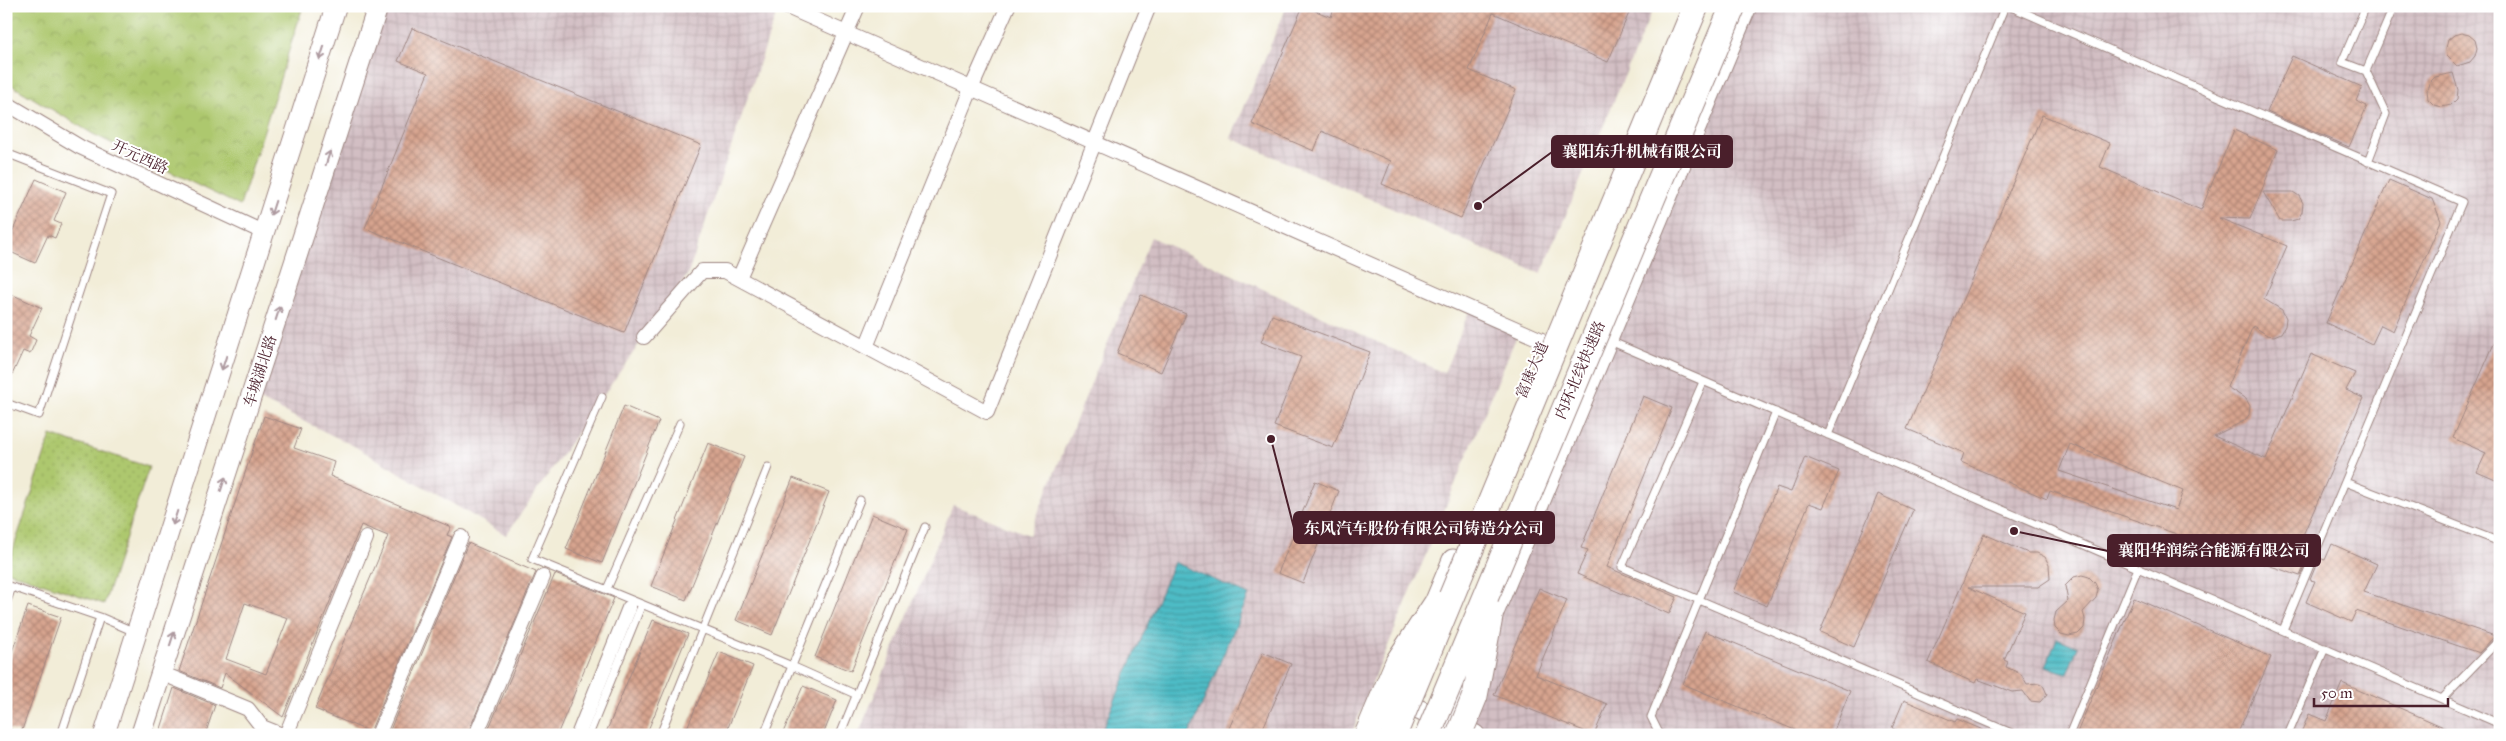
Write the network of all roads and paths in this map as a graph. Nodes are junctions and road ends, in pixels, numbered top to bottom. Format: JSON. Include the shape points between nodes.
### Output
{"nodes":[{"id":1,"x":336,"y":6,"type":"edge"},
{"id":2,"x":378,"y":6,"type":"edge"},
{"id":3,"x":785,"y":6,"type":"edge"},
{"id":4,"x":858,"y":6,"type":"edge"},
{"id":5,"x":1008,"y":6,"type":"edge"},
{"id":6,"x":1149,"y":6,"type":"edge"},
{"id":7,"x":1685,"y":6,"type":"edge"},
{"id":8,"x":1696,"y":6,"type":"edge"},
{"id":9,"x":1733,"y":6,"type":"edge"},
{"id":10,"x":1746,"y":6,"type":"edge"},
{"id":11,"x":2005,"y":6,"type":"edge"},
{"id":12,"x":2009,"y":6,"type":"edge"},
{"id":13,"x":2366,"y":6,"type":"edge"},
{"id":14,"x":2394,"y":6,"type":"edge"},
{"id":15,"x":846,"y":33,"type":"junction"},
{"id":16,"x":2366,"y":71,"type":"junction"},
{"id":17,"x":971,"y":89,"type":"junction"},
{"id":18,"x":6,"y":103,"type":"edge"},
{"id":19,"x":1094,"y":142,"type":"junction"},
{"id":20,"x":6,"y":153,"type":"edge"},
{"id":21,"x":2368,"y":162,"type":"junction"},
{"id":22,"x":265,"y":233,"type":"junction"},
{"id":23,"x":739,"y":278,"type":"junction"},
{"id":24,"x":644,"y":337,"type":"dead end"},
{"id":25,"x":1608,"y":340,"type":"junction"},
{"id":26,"x":1544,"y":341,"type":"junction"},
{"id":27,"x":866,"y":347,"type":"junction"},
{"id":28,"x":1703,"y":382,"type":"junction"},
{"id":29,"x":602,"y":397,"type":"dead end"},
{"id":30,"x":6,"y":403,"type":"edge"},
{"id":31,"x":1776,"y":412,"type":"junction"},
{"id":32,"x":680,"y":423,"type":"dead end"},
{"id":33,"x":1828,"y":435,"type":"junction"},
{"id":34,"x":1518,"y":436,"type":"junction"},
{"id":35,"x":768,"y":467,"type":"dead end"},
{"id":36,"x":2345,"y":482,"type":"junction"},
{"id":37,"x":860,"y":500,"type":"dead end"},
{"id":38,"x":926,"y":527,"type":"dead end"},
{"id":39,"x":460,"y":537,"type":"dead end"},
{"id":40,"x":366,"y":538,"type":"dead end"},
{"id":41,"x":2499,"y":542,"type":"edge"},
{"id":42,"x":2500,"y":565,"type":"edge"},
{"id":43,"x":2138,"y":568,"type":"junction"},
{"id":44,"x":543,"y":577,"type":"dead end"},
{"id":45,"x":9,"y":586,"type":"edge"},
{"id":46,"x":607,"y":589,"type":"junction"},
{"id":47,"x":1699,"y":601,"type":"junction"},
{"id":48,"x":6,"y":604,"type":"edge"},
{"id":49,"x":636,"y":606,"type":"junction"},
{"id":50,"x":100,"y":618,"type":"junction"},
{"id":51,"x":702,"y":629,"type":"junction"},
{"id":52,"x":2282,"y":630,"type":"junction"},
{"id":53,"x":138,"y":633,"type":"junction"},
{"id":54,"x":2500,"y":639,"type":"edge"},
{"id":55,"x":2325,"y":648,"type":"junction"},
{"id":56,"x":792,"y":666,"type":"junction"},
{"id":57,"x":161,"y":673,"type":"junction"},
{"id":58,"x":857,"y":695,"type":"junction"},
{"id":59,"x":2442,"y":699,"type":"junction"},
{"id":60,"x":1389,"y":722,"type":"edge"},
{"id":61,"x":2500,"y":724,"type":"edge"},
{"id":62,"x":1441,"y":732,"type":"edge"},
{"id":63,"x":61,"y":735,"type":"edge"},
{"id":64,"x":104,"y":735,"type":"edge"},
{"id":65,"x":141,"y":735,"type":"edge"},
{"id":66,"x":282,"y":735,"type":"edge"},
{"id":67,"x":286,"y":735,"type":"edge"},
{"id":68,"x":378,"y":735,"type":"edge"},
{"id":69,"x":476,"y":735,"type":"edge"},
{"id":70,"x":578,"y":735,"type":"edge"},
{"id":71,"x":589,"y":735,"type":"edge"},
{"id":72,"x":660,"y":735,"type":"edge"},
{"id":73,"x":764,"y":735,"type":"edge"},
{"id":74,"x":840,"y":735,"type":"edge"},
{"id":75,"x":1367,"y":735,"type":"edge"},
{"id":76,"x":1475,"y":735,"type":"edge"},
{"id":77,"x":1660,"y":735,"type":"edge"},
{"id":78,"x":2016,"y":735,"type":"edge"},
{"id":79,"x":2069,"y":735,"type":"edge"},
{"id":80,"x":2288,"y":735,"type":"edge"}],
"edges":[{"from":1,"to":22,"type":"main road","one_way":true},
{"from":57,"to":2,"type":"main road","name":"车城湖北路","one_way":true},
{"from":3,"to":15,"type":"street"},
{"from":4,"to":15,"type":"street"},
{"from":5,"to":17,"type":"street"},
{"from":6,"to":19,"type":"street"},
{"from":7,"to":26,"type":"main road","name":"富康大道"},
{"from":8,"to":34,"type":"highway","bridge":true},
{"from":9,"to":62,"type":"highway","name":"内环北线快速路","bridge":true,"via":[[1547,450]]},
{"from":10,"to":25,"type":"main road"},
{"from":11,"to":33,"type":"lane"},
{"from":12,"to":21,"type":"lane"},
{"from":13,"to":16,"type":"lane","via":[[2342,62]]},
{"from":14,"to":16,"type":"lane"},
{"from":15,"to":17,"type":"street"},
{"from":15,"to":23,"type":"street"},
{"from":16,"to":21,"type":"lane","via":[[2386,114]]},
{"from":17,"to":19,"type":"street"},
{"from":17,"to":27,"type":"street"},
{"from":18,"to":22,"type":"street","name":"开元西路","via":[[80,147]]},
{"from":19,"to":26,"type":"street"},
{"from":19,"to":27,"type":"street","via":[[987,412]]},
{"from":20,"to":30,"type":"lane","via":[[111,194],[39,415]]},
{"from":21,"to":36,"type":"lane","via":[[2462,202]]},
{"from":22,"to":53,"type":"main road","one_way":true},
{"from":23,"to":24,"type":"street","via":[[726,271],[702,270]]},
{"from":23,"to":27,"type":"street"},
{"from":25,"to":28,"type":"lane"},
{"from":25,"to":62,"type":"main road"},
{"from":26,"to":60,"type":"main road","name":"富康大道"},
{"from":28,"to":31,"type":"lane"},
{"from":28,"to":47,"type":"lane","via":[[1622,567]]},
{"from":29,"to":46,"type":"lane","via":[[532,559]]},
{"from":31,"to":33,"type":"lane"},
{"from":31,"to":47,"type":"lane"},
{"from":32,"to":46,"type":"lane"},
{"from":33,"to":43,"type":"lane"},
{"from":34,"to":60,"type":"highway","bridge":true},
{"from":34,"to":75,"type":"highway","bridge":true,"via":[[1448,587],[1398,662]]},
{"from":35,"to":51,"type":"lane"},
{"from":36,"to":41,"type":"lane"},
{"from":36,"to":52,"type":"lane"},
{"from":37,"to":56,"type":"lane"},
{"from":38,"to":58,"type":"lane"},
{"from":39,"to":68,"type":"street"},
{"from":40,"to":67,"type":"street"},
{"from":41,"to":42,"type":"lane"},
{"from":43,"to":52,"type":"lane"},
{"from":43,"to":79,"type":"lane"},
{"from":44,"to":69,"type":"street"},
{"from":45,"to":48,"type":"lane"},
{"from":45,"to":50,"type":"lane"},
{"from":46,"to":49,"type":"lane"},
{"from":47,"to":77,"type":"lane","via":[[1651,717]]},
{"from":47,"to":78,"type":"lane"},
{"from":49,"to":51,"type":"lane"},
{"from":49,"to":70,"type":"street"},
{"from":49,"to":71,"type":"lane"},
{"from":50,"to":53,"type":"lane"},
{"from":50,"to":63,"type":"lane"},
{"from":51,"to":56,"type":"lane"},
{"from":51,"to":72,"type":"lane"},
{"from":52,"to":55,"type":"lane"},
{"from":53,"to":64,"type":"main road"},
{"from":54,"to":59,"type":"lane"},
{"from":55,"to":59,"type":"lane"},
{"from":55,"to":80,"type":"lane"},
{"from":56,"to":58,"type":"lane"},
{"from":56,"to":73,"type":"lane"},
{"from":57,"to":65,"type":"main road","name":"车城湖北路"},
{"from":57,"to":66,"type":"street","via":[[248,709],[262,727]]},
{"from":58,"to":74,"type":"lane"},
{"from":59,"to":61,"type":"lane"},
{"from":60,"to":62,"type":"main road"},
{"from":62,"to":76,"type":"main road"}]}
